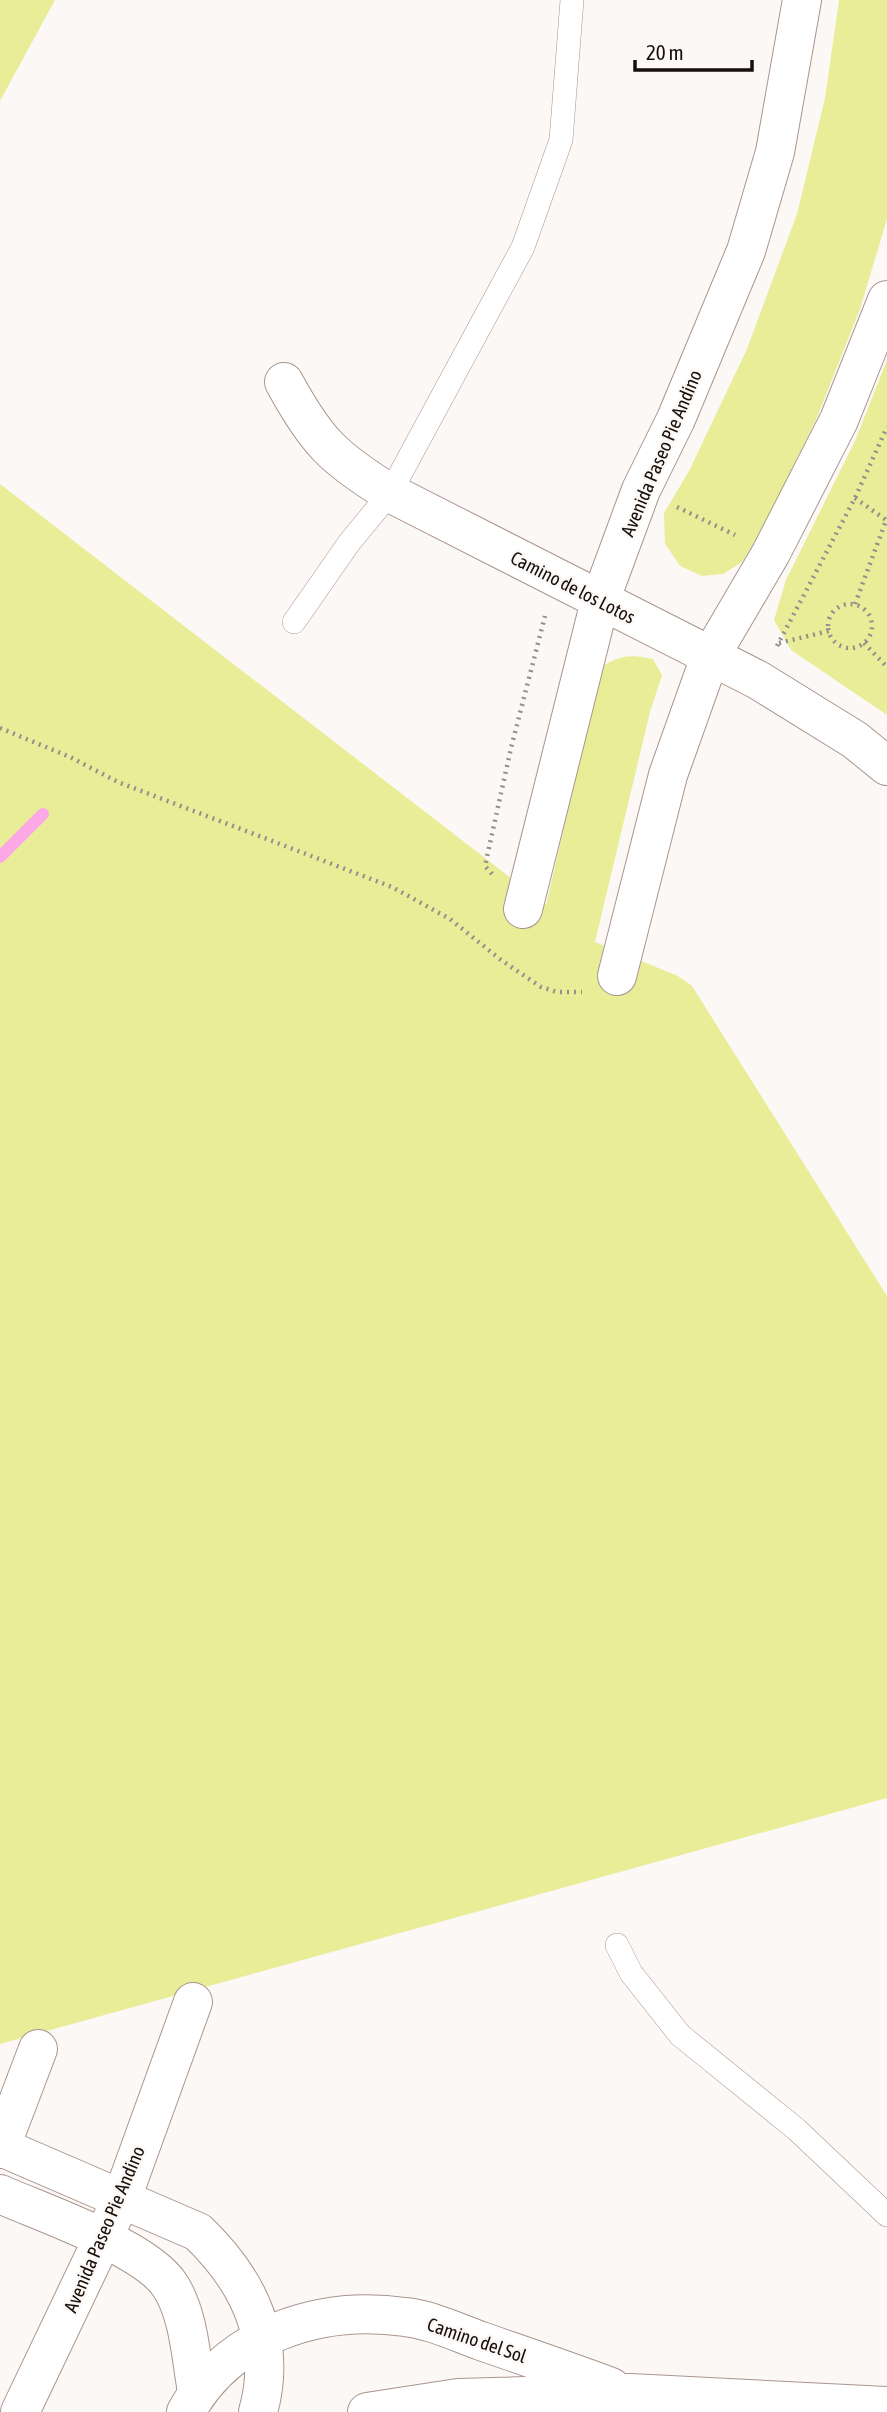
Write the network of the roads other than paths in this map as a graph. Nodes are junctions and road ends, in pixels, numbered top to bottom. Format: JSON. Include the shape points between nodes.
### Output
{"nodes":[{"id":1,"x":572,"y":0,"type":"edge"},
{"id":2,"x":802,"y":0,"type":"edge"},
{"id":3,"x":887,"y":300,"type":"edge"},
{"id":4,"x":285,"y":382,"type":"dead end"},
{"id":5,"x":390,"y":493,"type":"junction"},
{"id":6,"x":600,"y":601,"type":"junction"},
{"id":7,"x":294,"y":622,"type":"dead end"},
{"id":8,"x":710,"y":657,"type":"junction"},
{"id":9,"x":887,"y":766,"type":"edge"},
{"id":10,"x":523,"y":909,"type":"dead end"},
{"id":11,"x":617,"y":976,"type":"road end"},
{"id":12,"x":617,"y":1945,"type":"dead end"},
{"id":13,"x":192,"y":2002,"type":"dead end"},
{"id":14,"x":38,"y":2049,"type":"dead end"},
{"id":15,"x":0,"y":2148,"type":"edge"},
{"id":16,"x":0,"y":2194,"type":"edge"},
{"id":17,"x":122,"y":2197,"type":"junction"},
{"id":18,"x":887,"y":2215,"type":"edge"},
{"id":19,"x":103,"y":2240,"type":"junction"},
{"id":20,"x":264,"y":2337,"type":"junction"},
{"id":21,"x":629,"y":2393,"type":"junction"},
{"id":22,"x":191,"y":2402,"type":"edge"},
{"id":23,"x":887,"y":2406,"type":"edge"},
{"id":24,"x":20,"y":2412,"type":"edge"},
{"id":25,"x":258,"y":2412,"type":"edge"},
{"id":26,"x":367,"y":2412,"type":"edge"}],
"edges":[{"from":1,"to":5,"type":"lane","via":[[561,140],[523,247]]},
{"from":2,"to":6,"type":"street","name":"Avenida Paseo Pie Andino","via":[[775,152],[746,251],[641,491]]},
{"from":3,"to":8,"type":"street","via":[[839,420],[771,553]]},
{"from":4,"to":5,"type":"street","name":"Camino de los Lotos","via":[[309,428],[346,466]]},
{"from":5,"to":6,"type":"street","name":"Camino de los Lotos"},
{"from":5,"to":7,"type":"lane"},
{"from":6,"to":8,"type":"street","name":"Camino de los Lotos"},
{"from":6,"to":10,"type":"street","name":"Avenida Paseo Pie Andino"},
{"from":8,"to":9,"type":"street","name":"Camino de los Lotos","via":[[758,680],[855,740]]},
{"from":8,"to":11,"type":"street","via":[[668,775]]},
{"from":12,"to":18,"type":"lane","via":[[631,1973],[680,2035],[796,2129]]},
{"from":13,"to":17,"type":"street","name":"Avenida Paseo Pie Andino"},
{"from":14,"to":15,"type":"street"},
{"from":15,"to":17,"type":"street"},
{"from":16,"to":19,"type":"street"},
{"from":17,"to":19,"type":"street","name":"Avenida Paseo Pie Andino"},
{"from":17,"to":20,"type":"street","via":[[198,2232],[222,2254],[241,2281]]},
{"from":19,"to":22,"type":"street","via":[[144,2261],[168,2284],[187,2336]]},
{"from":19,"to":24,"type":"street","name":"Avenida Paseo Pie Andino"},
{"from":20,"to":21,"type":"street","name":"Camino del Sol","via":[[334,2316],[407,2317]]},
{"from":20,"to":22,"type":"street","name":"Camino del Sol","via":[[238,2351]]},
{"from":20,"to":25,"type":"street"},
{"from":21,"to":23,"type":"street","name":"Camino del Sol"},
{"from":21,"to":26,"type":"street","name":"Camino del Sol","via":[[458,2398]]}]}
